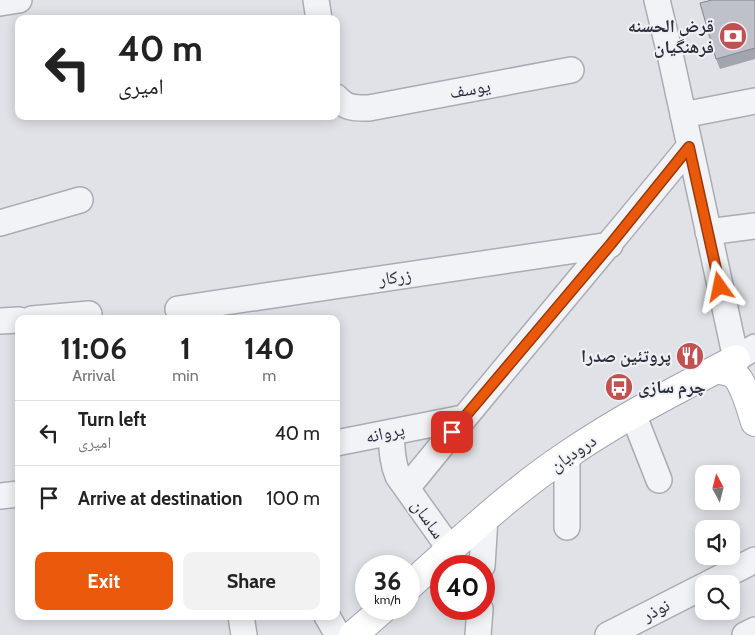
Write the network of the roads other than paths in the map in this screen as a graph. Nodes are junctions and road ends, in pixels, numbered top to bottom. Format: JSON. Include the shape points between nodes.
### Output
{"nodes":[{"id":1,"x":19,"y":0,"type":"edge"},
{"id":2,"x":316,"y":0,"type":"edge"},
{"id":3,"x":657,"y":0,"type":"edge"},
{"id":4,"x":0,"y":3,"type":"edge"},
{"id":5,"x":318,"y":15,"type":"edge"},
{"id":6,"x":570,"y":70,"type":"dead end"},
{"id":7,"x":340,"y":101,"type":"edge"},
{"id":8,"x":755,"y":101,"type":"edge"},
{"id":9,"x":683,"y":115,"type":"junction"},
{"id":10,"x":689,"y":147,"type":"junction"},
{"id":11,"x":80,"y":200,"type":"dead end"},
{"id":12,"x":0,"y":223,"type":"edge"},
{"id":13,"x":755,"y":226,"type":"edge"},
{"id":14,"x":708,"y":232,"type":"junction"},
{"id":15,"x":610,"y":245,"type":"junction"},
{"id":16,"x":188,"y":311,"type":"edge"},
{"id":17,"x":88,"y":314,"type":"dead end"},
{"id":18,"x":77,"y":315,"type":"edge"},
{"id":19,"x":15,"y":320,"type":"edge"},
{"id":20,"x":0,"y":321,"type":"edge"},
{"id":21,"x":736,"y":358,"type":"edge"},
{"id":22,"x":633,"y":414,"type":"junction"},
{"id":23,"x":464,"y":418,"type":"junction"},
{"id":24,"x":755,"y":422,"type":"edge"},
{"id":25,"x":391,"y":432,"type":"junction"},
{"id":26,"x":340,"y":442,"type":"edge"},
{"id":27,"x":567,"y":455,"type":"junction"},
{"id":28,"x":659,"y":480,"type":"dead end"},
{"id":29,"x":406,"y":488,"type":"junction"},
{"id":30,"x":15,"y":494,"type":"edge"},
{"id":31,"x":0,"y":496,"type":"edge"},
{"id":32,"x":485,"y":518,"type":"junction"},
{"id":33,"x":567,"y":528,"type":"dead end"},
{"id":34,"x":450,"y":549,"type":"junction"},
{"id":35,"x":483,"y":555,"type":"edge"},
{"id":36,"x":755,"y":560,"type":"edge"},
{"id":37,"x":726,"y":575,"type":"edge"},
{"id":38,"x":420,"y":576,"type":"edge"},
{"id":39,"x":695,"y":591,"type":"edge"},
{"id":40,"x":242,"y":620,"type":"edge"},
{"id":41,"x":329,"y":620,"type":"edge"},
{"id":42,"x":370,"y":620,"type":"edge"},
{"id":43,"x":479,"y":620,"type":"edge"},
{"id":44,"x":755,"y":630,"type":"edge"},
{"id":45,"x":244,"y":635,"type":"edge"},
{"id":46,"x":338,"y":635,"type":"edge"},
{"id":47,"x":353,"y":635,"type":"edge"},
{"id":48,"x":478,"y":635,"type":"edge"},
{"id":49,"x":608,"y":635,"type":"edge"},
{"id":50,"x":745,"y":635,"type":"edge"}],
"edges":[{"from":1,"to":4,"type":"street"},
{"from":2,"to":5,"type":"street"},
{"from":3,"to":9,"type":"street"},
{"from":6,"to":7,"type":"street","name":"یوسف","via":[[369,108],[353,108]]},
{"from":8,"to":9,"type":"street"},
{"from":9,"to":10,"type":"street"},
{"from":10,"to":14,"type":"street"},
{"from":10,"to":15,"type":"street"},
{"from":11,"to":12,"type":"street"},
{"from":13,"to":14,"type":"street"},
{"from":14,"to":21,"type":"street"},
{"from":15,"to":16,"type":"street","name":"زرکار"},
{"from":15,"to":23,"type":"street"},
{"from":17,"to":18,"type":"street"},
{"from":19,"to":20,"type":"street"},
{"from":21,"to":22,"type":"main road","name":"درودیان"},
{"from":21,"to":24,"type":"main road","via":[[729,372],[746,394]]},
{"from":22,"to":27,"type":"main road","name":"درودیان"},
{"from":22,"to":28,"type":"street"},
{"from":23,"to":25,"type":"street","name":"پروانه"},
{"from":23,"to":29,"type":"street"},
{"from":25,"to":26,"type":"street","name":"پروانه"},
{"from":25,"to":29,"type":"street","name":"ساسان","via":[[394,466]]},
{"from":27,"to":32,"type":"main road","name":"درودیان"},
{"from":27,"to":33,"type":"street"},
{"from":29,"to":34,"type":"street","name":"ساسان"},
{"from":30,"to":31,"type":"street"},
{"from":32,"to":34,"type":"main road","name":"درودیان"},
{"from":32,"to":35,"type":"street"},
{"from":34,"to":38,"type":"main road","name":"درودیان"},
{"from":36,"to":37,"type":"street"},
{"from":39,"to":49,"type":"street","name":"نوذر"},
{"from":40,"to":45,"type":"street"},
{"from":41,"to":46,"type":"street"},
{"from":42,"to":47,"type":"main road"},
{"from":43,"to":48,"type":"street"},
{"from":44,"to":50,"type":"street"}]}
